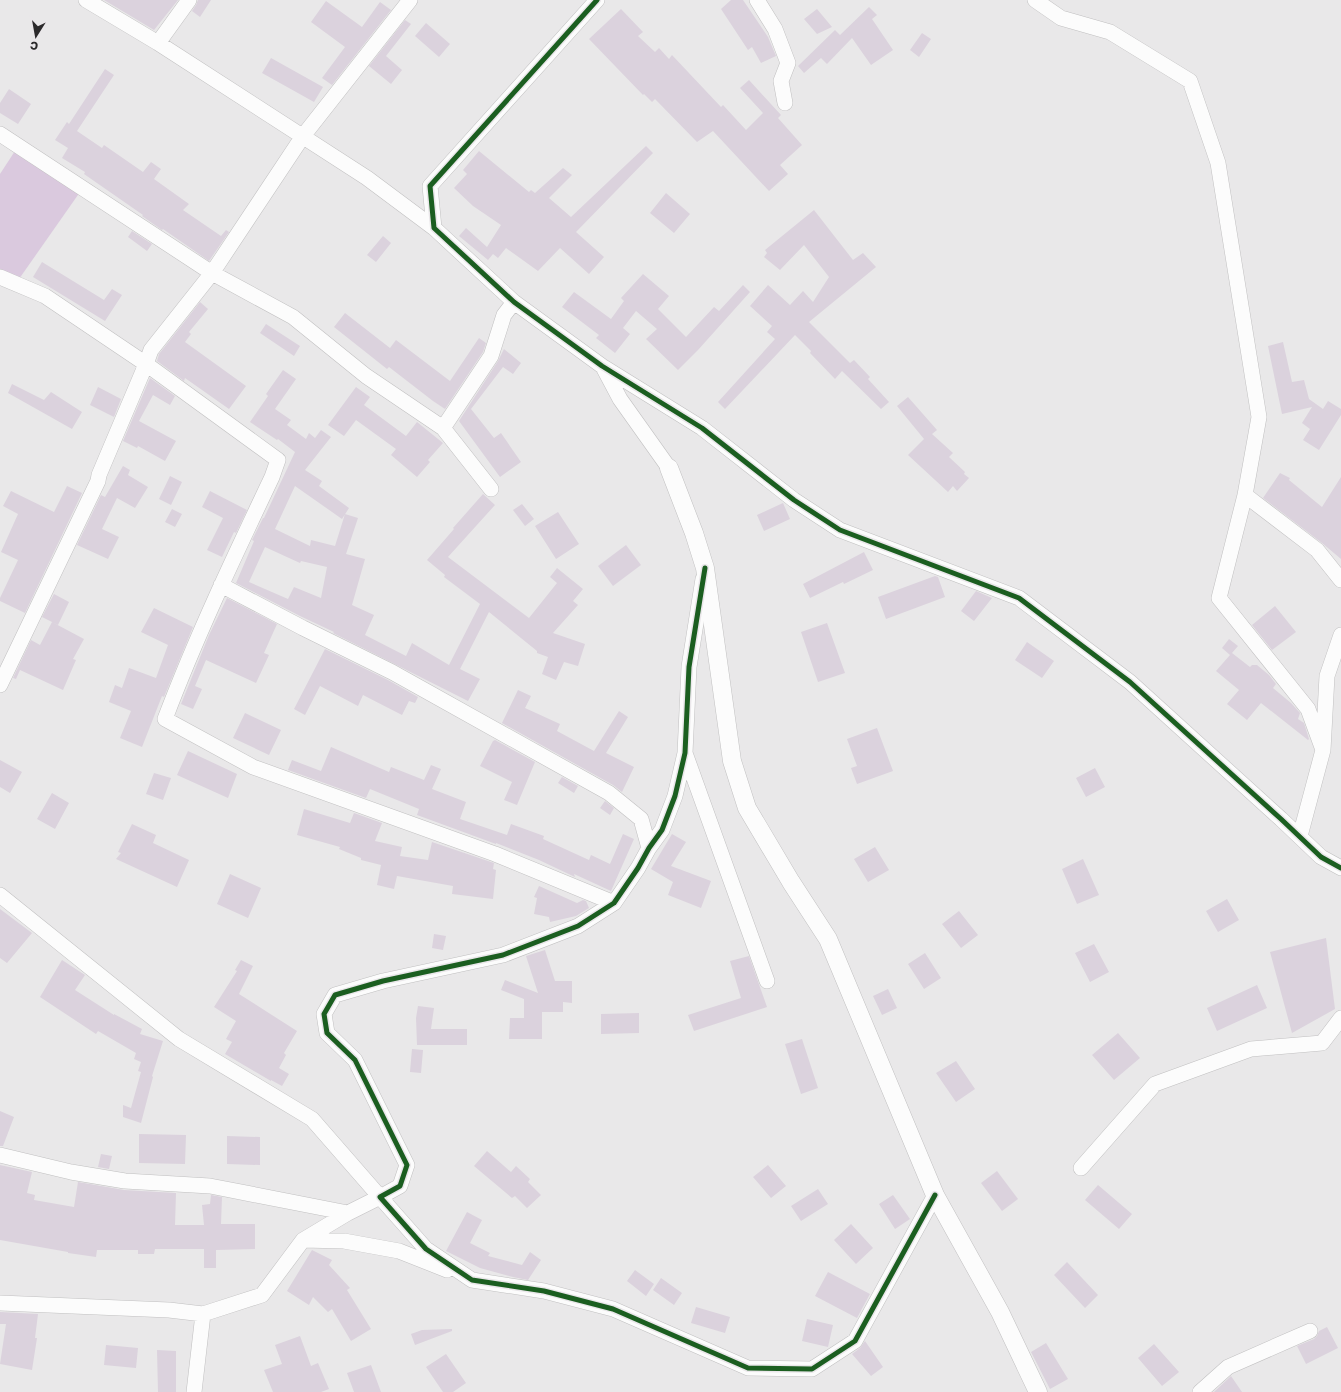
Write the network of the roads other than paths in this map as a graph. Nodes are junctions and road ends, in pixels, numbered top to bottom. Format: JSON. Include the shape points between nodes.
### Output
{"nodes":[{"id":1,"x":86,"y":0,"type":"edge"},
{"id":2,"x":189,"y":0,"type":"edge"},
{"id":3,"x":410,"y":0,"type":"edge"},
{"id":4,"x":597,"y":0,"type":"edge"},
{"id":5,"x":757,"y":0,"type":"edge"},
{"id":6,"x":1035,"y":0,"type":"edge"},
{"id":7,"x":158,"y":43,"type":"junction"},
{"id":8,"x":785,"y":103,"type":"dead end"},
{"id":9,"x":0,"y":134,"type":"edge"},
{"id":10,"x":303,"y":136,"type":"junction"},
{"id":11,"x":434,"y":228,"type":"junction"},
{"id":12,"x":212,"y":274,"type":"junction"},
{"id":13,"x":0,"y":277,"type":"edge"},
{"id":14,"x":514,"y":302,"type":"junction"},
{"id":15,"x":146,"y":364,"type":"junction"},
{"id":16,"x":602,"y":366,"type":"junction"},
{"id":17,"x":443,"y":428,"type":"junction"},
{"id":18,"x":669,"y":468,"type":"joint"},
{"id":19,"x":491,"y":489,"type":"dead end"},
{"id":20,"x":1245,"y":495,"type":"junction"},
{"id":21,"x":705,"y":568,"type":"junction"},
{"id":22,"x":1341,"y":580,"type":"edge"},
{"id":23,"x":221,"y":585,"type":"junction"},
{"id":24,"x":1341,"y":635,"type":"edge"},
{"id":25,"x":0,"y":685,"type":"edge"},
{"id":26,"x":1323,"y":750,"type":"junction"},
{"id":27,"x":685,"y":753,"type":"junction"},
{"id":28,"x":1300,"y":836,"type":"junction"},
{"id":29,"x":649,"y":848,"type":"junction"},
{"id":30,"x":1341,"y":868,"type":"edge"},
{"id":31,"x":0,"y":895,"type":"edge"},
{"id":32,"x":614,"y":902,"type":"junction"},
{"id":33,"x":767,"y":981,"type":"dead end"},
{"id":34,"x":1341,"y":1018,"type":"edge"},
{"id":35,"x":0,"y":1155,"type":"edge"},
{"id":36,"x":1082,"y":1168,"type":"dead end"},
{"id":37,"x":935,"y":1195,"type":"junction"},
{"id":38,"x":380,"y":1197,"type":"junction"},
{"id":39,"x":348,"y":1213,"type":"junction"},
{"id":40,"x":303,"y":1240,"type":"junction"},
{"id":41,"x":472,"y":1280,"type":"junction"},
{"id":42,"x":0,"y":1303,"type":"edge"},
{"id":43,"x":202,"y":1314,"type":"junction"},
{"id":44,"x":1310,"y":1331,"type":"dead end"},
{"id":45,"x":194,"y":1392,"type":"edge"},
{"id":46,"x":1038,"y":1392,"type":"edge"},
{"id":47,"x":1200,"y":1392,"type":"edge"}],
"edges":[{"from":1,"to":7,"type":"street"},
{"from":2,"to":7,"type":"street"},
{"from":3,"to":10,"type":"street"},
{"from":4,"to":11,"type":"street","via":[[430,186]]},
{"from":5,"to":8,"type":"street","via":[[775,29],[788,63],[781,80]]},
{"from":6,"to":20,"type":"street","via":[[1061,18],[1110,32],[1190,81],[1218,163],[1259,417]]},
{"from":7,"to":10,"type":"street"},
{"from":9,"to":12,"type":"street"},
{"from":10,"to":11,"type":"street","via":[[367,178]]},
{"from":10,"to":12,"type":"street"},
{"from":11,"to":14,"type":"street"},
{"from":12,"to":15,"type":"street","via":[[151,350]]},
{"from":12,"to":17,"type":"street","via":[[294,317],[366,376]]},
{"from":13,"to":15,"type":"street","via":[[45,296]]},
{"from":14,"to":16,"type":"street"},
{"from":14,"to":17,"type":"street","via":[[504,315],[490,356]]},
{"from":15,"to":23,"type":"street","via":[[278,460]]},
{"from":15,"to":25,"type":"street","via":[[98,481]]},
{"from":16,"to":18,"type":"street","via":[[620,399]]},
{"from":16,"to":28,"type":"street","via":[[702,428],[794,500],[840,530],[1019,598],[1130,682]]},
{"from":17,"to":19,"type":"street"},
{"from":18,"to":21,"type":"street"},
{"from":20,"to":22,"type":"street","via":[[1317,550]]},
{"from":20,"to":26,"type":"street","via":[[1219,598],[1308,709]]},
{"from":21,"to":27,"type":"street","via":[[689,667]]},
{"from":21,"to":37,"type":"street","via":[[732,761],[747,808],[828,939]]},
{"from":23,"to":29,"type":"street","via":[[392,672],[609,793],[641,819]]},
{"from":23,"to":32,"type":"street","via":[[165,719],[253,767],[495,854]]},
{"from":24,"to":26,"type":"street","via":[[1327,676]]},
{"from":26,"to":28,"type":"street"},
{"from":27,"to":29,"type":"street","via":[[675,796],[662,830]]},
{"from":27,"to":33,"type":"street"},
{"from":28,"to":30,"type":"street","via":[[1321,857]]},
{"from":29,"to":32,"type":"street"},
{"from":31,"to":38,"type":"street","via":[[179,1039],[312,1120]]},
{"from":32,"to":38,"type":"street","via":[[578,926],[503,956],[383,981],[335,995],[324,1014],[327,1033],[355,1060],[407,1165],[400,1186]]},
{"from":34,"to":36,"type":"street","via":[[1322,1043],[1251,1049],[1155,1084]]},
{"from":35,"to":39,"type":"street","via":[[71,1172],[125,1181],[210,1186]]},
{"from":37,"to":41,"type":"street","via":[[855,1341],[812,1369],[748,1368],[613,1309],[544,1291]]},
{"from":37,"to":46,"type":"street","via":[[1000,1312]]},
{"from":38,"to":39,"type":"street"},
{"from":38,"to":41,"type":"street","via":[[426,1249]]},
{"from":39,"to":40,"type":"street"},
{"from":40,"to":41,"type":"street","via":[[344,1241],[400,1251]]},
{"from":40,"to":43,"type":"street","via":[[262,1295]]},
{"from":42,"to":43,"type":"street","via":[[169,1310]]},
{"from":43,"to":45,"type":"street"},
{"from":44,"to":47,"type":"street","via":[[1228,1367]]}]}
